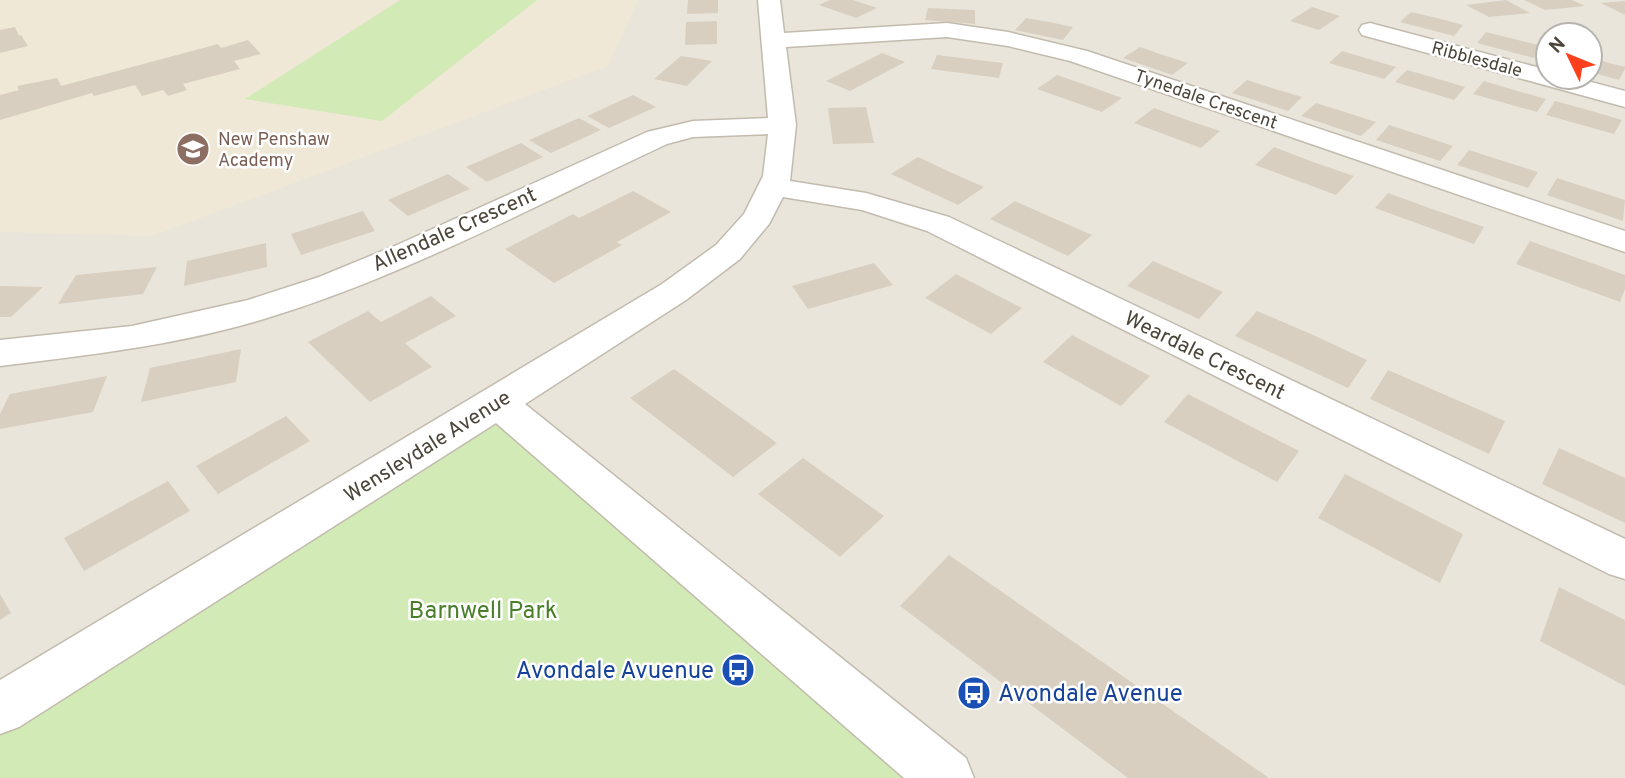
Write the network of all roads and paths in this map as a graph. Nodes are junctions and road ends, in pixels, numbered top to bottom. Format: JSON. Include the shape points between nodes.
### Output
{"nodes":[{"id":1,"x":769,"y":0,"type":"edge"},
{"id":2,"x":1370,"y":30,"type":"dead end"},
{"id":3,"x":773,"y":41,"type":"junction"},
{"id":4,"x":1625,"y":99,"type":"edge"},
{"id":5,"x":782,"y":125,"type":"junction"},
{"id":6,"x":773,"y":187,"type":"junction"},
{"id":7,"x":1625,"y":242,"type":"edge"},
{"id":8,"x":0,"y":352,"type":"edge"},
{"id":9,"x":498,"y":403,"type":"junction"},
{"id":10,"x":1625,"y":560,"type":"edge"},
{"id":11,"x":0,"y":709,"type":"edge"},
{"id":12,"x":946,"y":778,"type":"edge"}],
"edges":[{"from":1,"to":3,"type":"street"},
{"from":2,"to":4,"type":"street","name":"Ribblesdale"},
{"from":3,"to":5,"type":"street"},
{"from":3,"to":7,"type":"street","name":"Tynedale Crescent","via":[[947,30],[1008,39],[1078,56]]},
{"from":5,"to":6,"type":"street","name":"Wensleydale Avenue"},
{"from":5,"to":8,"type":"street","name":"Allendale Crescent","via":[[693,129],[657,138],[409,252],[255,310],[132,338]]},
{"from":6,"to":9,"type":"street","name":"Wensleydale Avenue","via":[[758,217],[728,252],[674,292]]},
{"from":6,"to":10,"type":"street","name":"Weardale Crescent","via":[[866,202],[938,225]]},
{"from":9,"to":11,"type":"street","name":"Wensleydale Avenue"},
{"from":9,"to":12,"type":"street"}]}
